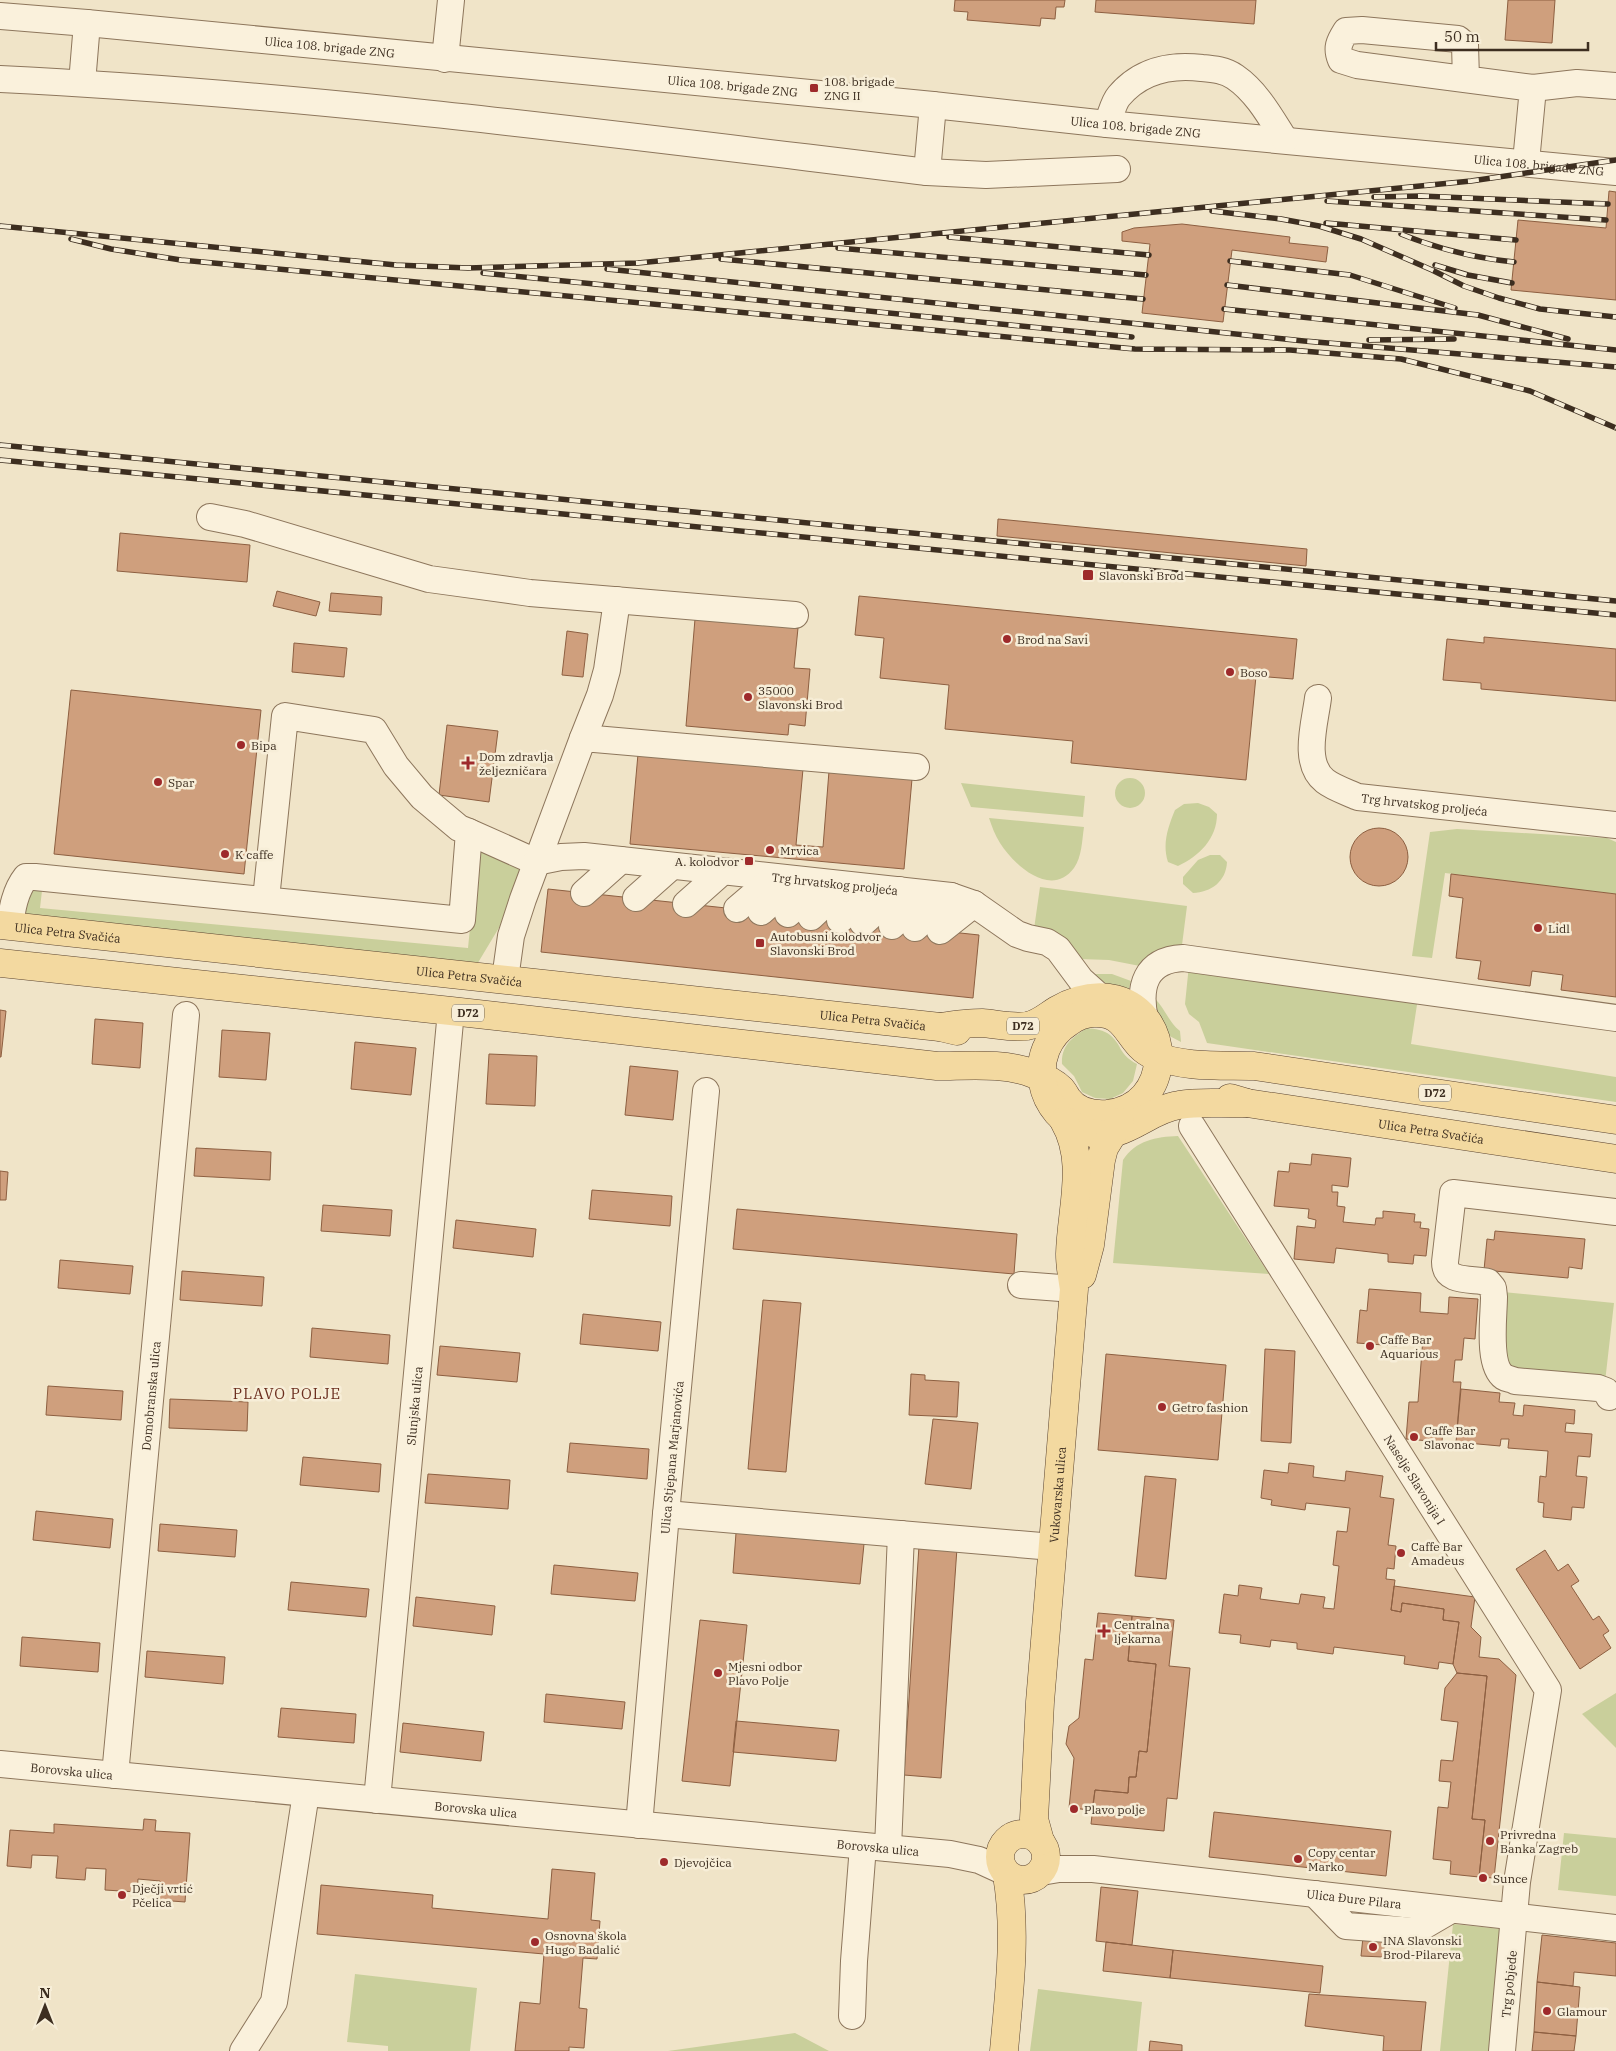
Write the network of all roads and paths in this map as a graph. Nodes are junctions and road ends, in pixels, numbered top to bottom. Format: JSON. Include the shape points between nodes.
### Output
{"nodes":[{"id":1,"x":451,"y":0,"type":"edge"},
{"id":2,"x":0,"y":16,"type":"edge"},
{"id":3,"x":88,"y":23,"type":"junction"},
{"id":4,"x":445,"y":58,"type":"junction"},
{"id":5,"x":0,"y":78,"type":"edge"},
{"id":6,"x":1466,"y":79,"type":"dead end"},
{"id":7,"x":82,"y":82,"type":"junction"},
{"id":8,"x":1616,"y":86,"type":"edge"},
{"id":9,"x":1533,"y":88,"type":"junction"},
{"id":10,"x":933,"y":105,"type":"junction"},
{"id":11,"x":1108,"y":124,"type":"junction"},
{"id":12,"x":1285,"y":140,"type":"junction"},
{"id":13,"x":1526,"y":162,"type":"junction"},
{"id":14,"x":1117,"y":169,"type":"dead end"},
{"id":15,"x":927,"y":172,"type":"junction"},
{"id":16,"x":1616,"y":172,"type":"edge"},
{"id":17,"x":210,"y":517,"type":"dead end"},
{"id":18,"x":617,"y":600,"type":"junction"},
{"id":19,"x":795,"y":615,"type":"dead end"},
{"id":20,"x":1318,"y":698,"type":"dead end"},
{"id":21,"x":584,"y":738,"type":"junction"},
{"id":22,"x":916,"y":767,"type":"dead end"},
{"id":23,"x":1616,"y":825,"type":"edge"},
{"id":24,"x":469,"y":832,"type":"junction"},
{"id":25,"x":632,"y":861,"type":"junction"},
{"id":26,"x":536,"y":862,"type":"junction"},
{"id":27,"x":684,"y":867,"type":"junction"},
{"id":28,"x":733,"y":873,"type":"junction"},
{"id":29,"x":785,"y":879,"type":"junction"},
{"id":30,"x":834,"y":884,"type":"junction"},
{"id":31,"x":887,"y":889,"type":"junction"},
{"id":32,"x":595,"y":894,"type":"dead end"},
{"id":33,"x":951,"y":898,"type":"junction"},
{"id":34,"x":266,"y":899,"type":"junction"},
{"id":35,"x":749,"y":910,"type":"dead end"},
{"id":36,"x":799,"y":916,"type":"dead end"},
{"id":37,"x":851,"y":921,"type":"dead end"},
{"id":38,"x":5,"y":925,"type":"edge"},
{"id":39,"x":903,"y":927,"type":"dead end"},
{"id":40,"x":940,"y":931,"type":"dead end"},
{"id":41,"x":0,"y":963,"type":"edge"},
{"id":42,"x":505,"y":979,"type":"junction"},
{"id":43,"x":1100,"y":997,"type":"junction"},
{"id":44,"x":451,"y":1011,"type":"junction"},
{"id":45,"x":186,"y":1015,"type":"dead end"},
{"id":46,"x":1616,"y":1018,"type":"edge"},
{"id":47,"x":940,"y":1027,"type":"junction"},
{"id":48,"x":1056,"y":1032,"type":"junction"},
{"id":49,"x":1153,"y":1038,"type":"junction"},
{"id":50,"x":1044,"y":1085,"type":"junction"},
{"id":51,"x":706,"y":1091,"type":"dead end"},
{"id":52,"x":1138,"y":1102,"type":"junction"},
{"id":53,"x":1247,"y":1103,"type":"junction"},
{"id":54,"x":1064,"y":1120,"type":"junction"},
{"id":55,"x":1616,"y":1120,"type":"edge"},
{"id":56,"x":1192,"y":1126,"type":"dead end"},
{"id":57,"x":1112,"y":1134,"type":"junction"},
{"id":58,"x":1616,"y":1159,"type":"edge"},
{"id":59,"x":1616,"y":1212,"type":"edge"},
{"id":60,"x":1021,"y":1285,"type":"dead end"},
{"id":61,"x":1074,"y":1289,"type":"junction"},
{"id":62,"x":1610,"y":1397,"type":"dead end"},
{"id":63,"x":666,"y":1514,"type":"junction"},
{"id":64,"x":901,"y":1534,"type":"junction"},
{"id":65,"x":1053,"y":1547,"type":"junction"},
{"id":66,"x":1040,"y":1702,"type":"junction"},
{"id":67,"x":0,"y":1764,"type":"edge"},
{"id":68,"x":115,"y":1775,"type":"junction"},
{"id":69,"x":306,"y":1793,"type":"junction"},
{"id":70,"x":377,"y":1800,"type":"junction"},
{"id":71,"x":639,"y":1825,"type":"junction"},
{"id":72,"x":875,"y":1847,"type":"junction"},
{"id":73,"x":1004,"y":1859,"type":"junction"},
{"id":74,"x":1041,"y":1859,"type":"junction"},
{"id":75,"x":1515,"y":1917,"type":"junction"},
{"id":76,"x":1616,"y":1928,"type":"edge"},
{"id":77,"x":1011,"y":1958,"type":"junction"},
{"id":78,"x":852,"y":2016,"type":"dead end"},
{"id":79,"x":243,"y":2051,"type":"edge"},
{"id":80,"x":1004,"y":2051,"type":"edge"},
{"id":81,"x":1502,"y":2051,"type":"edge"}],
"edges":[{"from":1,"to":4,"type":"street"},
{"from":2,"to":3,"type":"street","name":"Ulica 108. brigade ZNG"},
{"from":3,"to":4,"type":"street","name":"Ulica 108. brigade ZNG"},
{"from":3,"to":7,"type":"street"},
{"from":4,"to":10,"type":"street","name":"Ulica 108. brigade ZNG"},
{"from":5,"to":7,"type":"street"},
{"from":6,"to":9,"type":"street"},
{"from":7,"to":15,"type":"street","via":[[438,113]]},
{"from":8,"to":9,"type":"street","via":[[1577,83]]},
{"from":9,"to":13,"type":"street"},
{"from":10,"to":11,"type":"street","name":"Ulica 108. brigade ZNG"},
{"from":10,"to":15,"type":"street"},
{"from":11,"to":12,"type":"street","name":"Ulica 108. brigade ZNG"},
{"from":11,"to":12,"type":"street","via":[[1118,97],[1137,79],[1160,69],[1187,66],[1220,70],[1235,77],[1267,111]]},
{"from":12,"to":13,"type":"street","name":"Ulica 108. brigade ZNG"},
{"from":13,"to":16,"type":"street","name":"Ulica 108. brigade ZNG"},
{"from":14,"to":15,"type":"street","via":[[986,175]]},
{"from":17,"to":18,"type":"street","via":[[245,524],[429,579],[530,593]]},
{"from":18,"to":19,"type":"street"},
{"from":18,"to":21,"type":"street","via":[[607,670]]},
{"from":20,"to":23,"type":"street","name":"Trg hrvatskog proljeća","via":[[1312,752],[1314,769],[1326,781],[1358,797]]},
{"from":21,"to":22,"type":"street"},
{"from":21,"to":26,"type":"street"},
{"from":24,"to":26,"type":"street"},
{"from":24,"to":34,"type":"street","via":[[462,920]]},
{"from":24,"to":34,"type":"street","via":[[459,828],[422,797],[396,766],[374,730],[285,716]]},
{"from":25,"to":26,"type":"street","name":"Trg hrvatskog proljeća","via":[[584,856]]},
{"from":25,"to":27,"type":"street","name":"Trg hrvatskog proljeća"},
{"from":25,"to":32,"type":"street"},
{"from":26,"to":42,"type":"street","via":[[511,936]]},
{"from":27,"to":28,"type":"street","name":"Trg hrvatskog proljeća"},
{"from":27,"to":28,"type":"street","via":[[673,902]]},
{"from":28,"to":29,"type":"street","name":"Trg hrvatskog proljeća"},
{"from":29,"to":30,"type":"street","name":"Trg hrvatskog proljeća"},
{"from":29,"to":35,"type":"street"},
{"from":30,"to":31,"type":"street","name":"Trg hrvatskog proljeća"},
{"from":30,"to":36,"type":"street"},
{"from":31,"to":33,"type":"street","name":"Trg hrvatskog proljeća"},
{"from":31,"to":37,"type":"street"},
{"from":33,"to":39,"type":"street"},
{"from":33,"to":40,"type":"street"},
{"from":33,"to":43,"type":"street","name":"Trg hrvatskog proljeća","via":[[1017,934],[1047,942],[1058,949],[1081,980]]},
{"from":34,"to":38,"type":"street","via":[[26,877],[20,884]]},
{"from":38,"to":42,"type":"main road","name":"Ulica Petra Svačića","number":"D72"},
{"from":41,"to":44,"type":"main road","number":"D72"},
{"from":42,"to":47,"type":"main road","name":"Ulica Petra Svačića","number":"D72"},
{"from":43,"to":47,"type":"main road","number":"D72","via":[[1071,1003],[1027,1026],[980,1023]]},
{"from":43,"to":49,"type":"main road","number":"D72","via":[[1126,1004]]},
{"from":44,"to":50,"type":"main road","number":"D72","via":[[936,1066],[1022,1070]]},
{"from":44,"to":70,"type":"street","name":"Slunjska ulica"},
{"from":45,"to":68,"type":"street","name":"Domobranska ulica"},
{"from":46,"to":49,"type":"street","via":[[1192,958],[1172,958],[1147,976],[1141,994]]},
{"from":47,"to":48,"type":"main road","number":"D72","via":[[1011,1039],[1043,1038]]},
{"from":48,"to":49,"type":"main road","number":"D72","via":[[1082,1015],[1093,1013],[1106,1014],[1123,1023],[1135,1042],[1151,1054]]},
{"from":48,"to":50,"type":"main road","number":"D72","via":[[1044,1052]]},
{"from":49,"to":52,"type":"main road","name":"Vukovarska ulica","via":[[1156,1075]]},
{"from":49,"to":55,"type":"main road","number":"D72","via":[[1186,1051],[1254,1066]]},
{"from":50,"to":52,"type":"main road","number":"D72","via":[[1061,1089],[1075,1107],[1094,1114],[1108,1114]]},
{"from":50,"to":54,"type":"main road","number":"D72","via":[[1054,1110]]},
{"from":51,"to":63,"type":"street","name":"Ulica Stjepana Marjanovića"},
{"from":52,"to":53,"type":"main road","number":"D72","via":[[1168,1091],[1181,1090]]},
{"from":52,"to":57,"type":"main road","name":"Vukovarska ulica"},
{"from":53,"to":57,"type":"main road","number":"D72","via":[[1165,1108]]},
{"from":53,"to":58,"type":"main road","name":"Ulica Petra Svačića","number":"D72"},
{"from":54,"to":57,"type":"main road","number":"D72","via":[[1088,1133]]},
{"from":54,"to":61,"type":"main road","name":"Vukovarska ulica","via":[[1077,1158],[1070,1255]]},
{"from":56,"to":75,"type":"street","name":"Naselje Slavonija I","via":[[1548,1690],[1517,1882]]},
{"from":57,"to":61,"type":"main road","name":"Vukovarska ulica","via":[[1100,1160],[1086,1262]]},
{"from":59,"to":62,"type":"street","via":[[1453,1193],[1445,1262],[1445,1270],[1455,1278],[1488,1282],[1493,1288],[1494,1359],[1504,1377],[1515,1381],[1598,1388]]},
{"from":60,"to":61,"type":"street"},
{"from":61,"to":65,"type":"main road","name":"Vukovarska ulica"},
{"from":63,"to":64,"type":"street"},
{"from":63,"to":71,"type":"street","name":"Ulica Stjepana Marjanovića"},
{"from":64,"to":65,"type":"street"},
{"from":64,"to":72,"type":"street"},
{"from":65,"to":66,"type":"main road","name":"Vukovarska ulica"},
{"from":66,"to":73,"type":"main road","name":"Vukovarska ulica"},
{"from":66,"to":74,"type":"main road","name":"Vukovarska ulica","via":[[1034,1819]]},
{"from":67,"to":68,"type":"street","name":"Borovska ulica"},
{"from":68,"to":69,"type":"street","name":"Borovska ulica"},
{"from":69,"to":70,"type":"street","name":"Borovska ulica"},
{"from":69,"to":79,"type":"street","via":[[274,2002]]},
{"from":70,"to":71,"type":"street","name":"Borovska ulica"},
{"from":71,"to":72,"type":"street","name":"Borovska ulica"},
{"from":72,"to":73,"type":"street","name":"Borovska ulica","via":[[979,1860]]},
{"from":72,"to":78,"type":"street","via":[[854,1961]]},
{"from":73,"to":74,"type":"main road","via":[[1021,1881]]},
{"from":73,"to":74,"type":"main road","via":[[1019,1834],[1027,1834]]},
{"from":73,"to":77,"type":"main road","via":[[1011,1899]]},
{"from":74,"to":75,"type":"street","name":"Ulica Đure Pilara","via":[[1059,1869],[1093,1869]]},
{"from":74,"to":77,"type":"main road","via":[[1022,1910]]},
{"from":75,"to":76,"type":"street","name":"Ulica Đure Pilara"},
{"from":75,"to":81,"type":"street","name":"Trg pobjede"},
{"from":77,"to":80,"type":"main road"}]}
